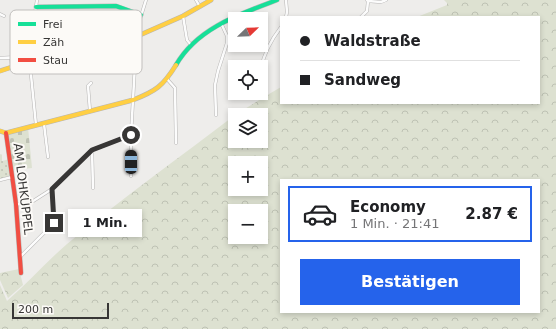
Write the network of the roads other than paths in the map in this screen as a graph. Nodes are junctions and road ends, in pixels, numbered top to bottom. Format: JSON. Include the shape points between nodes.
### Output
{"nodes":[{"id":1,"x":38,"y":0,"type":"edge"},
{"id":2,"x":146,"y":0,"type":"edge"},
{"id":3,"x":196,"y":0,"type":"edge"},
{"id":4,"x":211,"y":0,"type":"edge"},
{"id":5,"x":277,"y":0,"type":"edge"},
{"id":6,"x":286,"y":0,"type":"edge"},
{"id":7,"x":386,"y":0,"type":"edge"},
{"id":8,"x":367,"y":1,"type":"edge"},
{"id":9,"x":36,"y":7,"type":"junction"},
{"id":10,"x":200,"y":7,"type":"junction"},
{"id":11,"x":36,"y":10,"type":"edge"},
{"id":12,"x":127,"y":10,"type":"edge"},
{"id":13,"x":142,"y":12,"type":"edge"},
{"id":14,"x":0,"y":14,"type":"edge"},
{"id":15,"x":4,"y":16,"type":"dead end"},
{"id":16,"x":183,"y":16,"type":"junction"},
{"id":17,"x":286,"y":16,"type":"edge"},
{"id":18,"x":362,"y":16,"type":"edge"},
{"id":19,"x":221,"y":23,"type":"junction"},
{"id":20,"x":280,"y":28,"type":"edge"},
{"id":21,"x":142,"y":35,"type":"edge"},
{"id":22,"x":191,"y":45,"type":"junction"},
{"id":23,"x":262,"y":60,"type":"edge"},
{"id":24,"x":10,"y":68,"type":"edge"},
{"id":25,"x":0,"y":71,"type":"edge"},
{"id":26,"x":31,"y":74,"type":"edge"},
{"id":27,"x":135,"y":74,"type":"edge"},
{"id":28,"x":167,"y":79,"type":"junction"},
{"id":29,"x":91,"y":83,"type":"dead end"},
{"id":30,"x":133,"y":100,"type":"junction"},
{"id":31,"x":90,"y":111,"type":"junction"},
{"id":32,"x":216,"y":115,"type":"dead end"},
{"id":33,"x":44,"y":124,"type":"junction"},
{"id":34,"x":36,"y":125,"type":"junction"},
{"id":35,"x":0,"y":131,"type":"edge"},
{"id":36,"x":6,"y":133,"type":"junction"},
{"id":37,"x":131,"y":135,"type":"junction"},
{"id":38,"x":176,"y":143,"type":"dead end"},
{"id":39,"x":92,"y":150,"type":"junction"},
{"id":40,"x":48,"y":157,"type":"dead end"},
{"id":41,"x":131,"y":176,"type":"dead end"},
{"id":42,"x":13,"y":177,"type":"junction"},
{"id":43,"x":0,"y":180,"type":"edge"},
{"id":44,"x":93,"y":188,"type":"dead end"},
{"id":45,"x":52,"y":189,"type":"junction"},
{"id":46,"x":16,"y":204,"type":"junction"},
{"id":47,"x":21,"y":256,"type":"junction"},
{"id":48,"x":21,"y":272,"type":"dead end"}],
"edges":[{"from":1,"to":9,"type":"street"},
{"from":2,"to":13,"type":"street"},
{"from":3,"to":10,"type":"street"},
{"from":4,"to":10,"type":"street"},
{"from":5,"to":19,"type":"street"},
{"from":6,"to":17,"type":"street"},
{"from":7,"to":8,"type":"street"},
{"from":8,"to":18,"type":"street","via":[[366,11]]},
{"from":9,"to":11,"type":"street"},
{"from":9,"to":12,"type":"street","via":[[116,6]]},
{"from":10,"to":16,"type":"street"},
{"from":14,"to":15,"type":"street"},
{"from":16,"to":21,"type":"street"},
{"from":16,"to":22,"type":"street","via":[[187,40]]},
{"from":19,"to":22,"type":"street"},
{"from":19,"to":32,"type":"street","via":[[227,36],[227,43],[218,71]]},
{"from":20,"to":23,"type":"street","via":[[270,41]]},
{"from":22,"to":28,"type":"street","via":[[180,57]]},
{"from":24,"to":25,"type":"street"},
{"from":26,"to":34,"type":"street"},
{"from":27,"to":30,"type":"street"},
{"from":28,"to":30,"type":"street","via":[[151,93]]},
{"from":28,"to":38,"type":"street","via":[[175,88]]},
{"from":29,"to":31,"type":"street","via":[[88,86]]},
{"from":30,"to":31,"type":"street"},
{"from":30,"to":37,"type":"street"},
{"from":31,"to":33,"type":"street"},
{"from":33,"to":34,"type":"street"},
{"from":33,"to":40,"type":"street"},
{"from":34,"to":36,"type":"street"},
{"from":35,"to":36,"type":"street"},
{"from":36,"to":42,"type":"street","name":"AM LOHKÜPPEL"},
{"from":37,"to":39,"type":"street"},
{"from":37,"to":41,"type":"street"},
{"from":39,"to":44,"type":"street"},
{"from":39,"to":45,"type":"street"},
{"from":42,"to":43,"type":"street"},
{"from":42,"to":46,"type":"street","name":"AM LOHKÜPPEL"},
{"from":45,"to":46,"type":"street","via":[[27,204]]},
{"from":45,"to":47,"type":"street","via":[[54,223]]},
{"from":46,"to":47,"type":"street","name":"AM LOHKÜPPEL"},
{"from":47,"to":48,"type":"street","name":"AM LOHKÜPPEL"}]}
